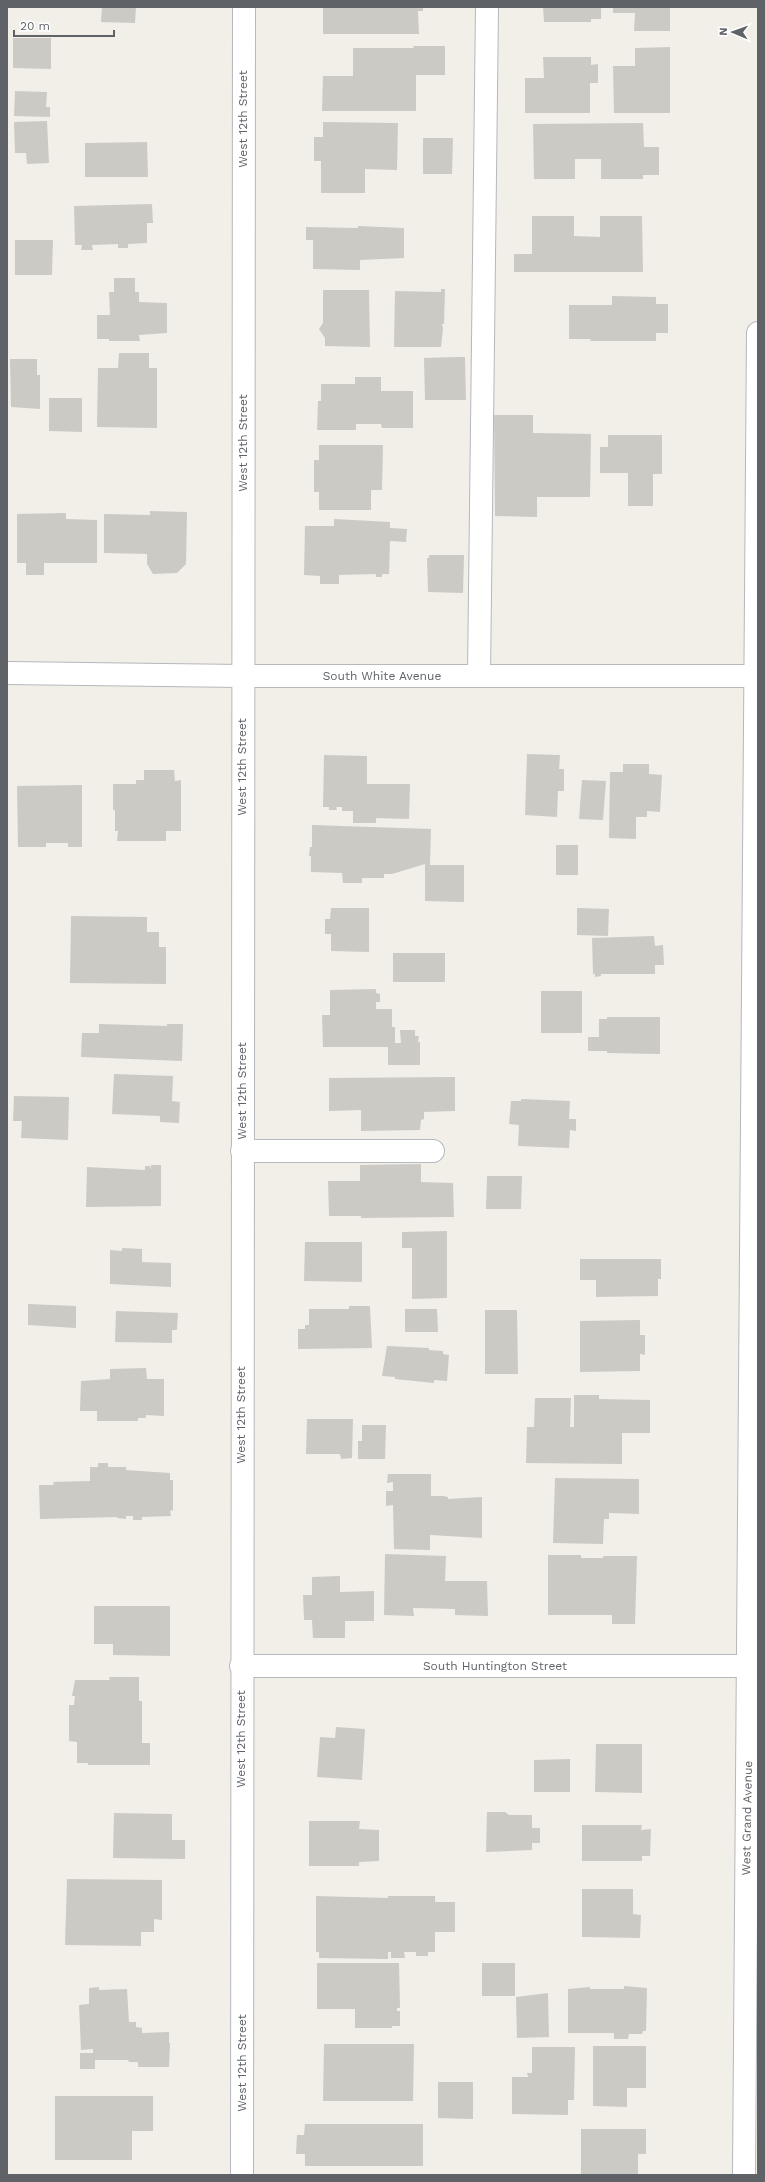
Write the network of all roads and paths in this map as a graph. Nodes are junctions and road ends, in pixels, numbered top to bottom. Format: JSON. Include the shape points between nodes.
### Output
{"nodes":[{"id":1,"x":244,"y":7,"type":"edge"},
{"id":2,"x":487,"y":7,"type":"edge"},
{"id":3,"x":758,"y":333,"type":"edge"},
{"id":4,"x":757,"y":445,"type":"edge"},
{"id":5,"x":7,"y":673,"type":"edge"},
{"id":6,"x":242,"y":676,"type":"junction"},
{"id":7,"x":479,"y":676,"type":"junction"},
{"id":8,"x":756,"y":676,"type":"edge"},
{"id":9,"x":755,"y":1092,"type":"edge"},
{"id":10,"x":242,"y":1151,"type":"junction"},
{"id":11,"x":433,"y":1151,"type":"dead end"},
{"id":12,"x":754,"y":1432,"type":"edge"},
{"id":13,"x":753,"y":1633,"type":"edge"},
{"id":14,"x":241,"y":1666,"type":"junction"},
{"id":15,"x":748,"y":1666,"type":"junction"},
{"id":16,"x":753,"y":1769,"type":"edge"},
{"id":17,"x":242,"y":2175,"type":"edge"},
{"id":18,"x":744,"y":2175,"type":"edge"}],
"edges":[{"from":1,"to":6,"type":"street","name":"West 12th Street"},
{"from":2,"to":7,"type":"street"},
{"from":3,"to":4,"type":"street","name":"West Grand Avenue"},
{"from":4,"to":8,"type":"street","name":"West Grand Avenue"},
{"from":5,"to":6,"type":"street","name":"South White Avenue"},
{"from":6,"to":7,"type":"street","name":"South White Avenue"},
{"from":6,"to":10,"type":"street","name":"West 12th Street"},
{"from":7,"to":8,"type":"street","name":"South White Avenue"},
{"from":8,"to":9,"type":"street","name":"West Grand Avenue"},
{"from":9,"to":12,"type":"street","name":"West Grand Avenue"},
{"from":10,"to":11,"type":"street"},
{"from":10,"to":14,"type":"street","name":"West 12th Street"},
{"from":12,"to":13,"type":"street","name":"West Grand Avenue"},
{"from":13,"to":15,"type":"street","name":"West Grand Avenue"},
{"from":14,"to":15,"type":"street","name":"South Huntington Street"},
{"from":14,"to":17,"type":"street","name":"West 12th Street"},
{"from":15,"to":16,"type":"street","name":"West Grand Avenue"},
{"from":16,"to":18,"type":"street","name":"West Grand Avenue"}]}
